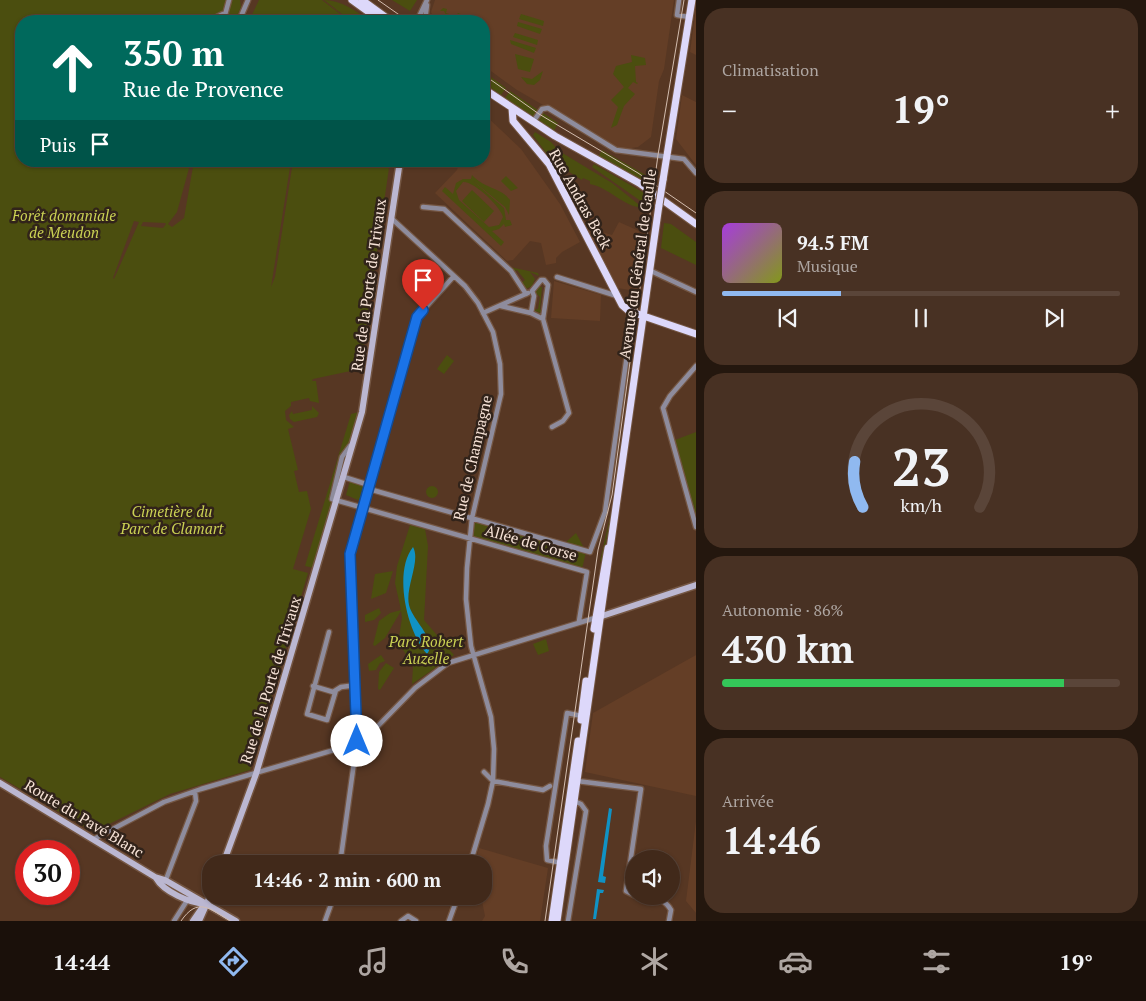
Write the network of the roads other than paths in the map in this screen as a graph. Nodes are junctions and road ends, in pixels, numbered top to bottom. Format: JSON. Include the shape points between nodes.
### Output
{"nodes":[{"id":1,"x":229,"y":0,"type":"edge"},
{"id":2,"x":248,"y":0,"type":"edge"},
{"id":3,"x":352,"y":0,"type":"edge"},
{"id":4,"x":362,"y":0,"type":"edge"},
{"id":5,"x":427,"y":0,"type":"edge"},
{"id":6,"x":679,"y":0,"type":"edge"},
{"id":7,"x":692,"y":0,"type":"edge"},
{"id":8,"x":225,"y":15,"type":"edge"},
{"id":9,"x":242,"y":15,"type":"edge"},
{"id":10,"x":373,"y":15,"type":"edge"},
{"id":11,"x":383,"y":15,"type":"edge"},
{"id":12,"x":420,"y":15,"type":"edge"},
{"id":13,"x":425,"y":15,"type":"edge"},
{"id":14,"x":689,"y":17,"type":"junction"},
{"id":15,"x":490,"y":93,"type":"edge"},
{"id":16,"x":512,"y":108,"type":"junction"},
{"id":17,"x":533,"y":122,"type":"junction"},
{"id":18,"x":668,"y":155,"type":"junction"},
{"id":19,"x":399,"y":167,"type":"edge"},
{"id":20,"x":696,"y":173,"type":"edge"},
{"id":21,"x":423,"y":207,"type":"dead end"},
{"id":22,"x":391,"y":218,"type":"junction"},
{"id":23,"x":696,"y":224,"type":"edge"},
{"id":24,"x":651,"y":271,"type":"junction"},
{"id":25,"x":454,"y":276,"type":"junction"},
{"id":26,"x":557,"y":277,"type":"dead end"},
{"id":27,"x":532,"y":291,"type":"junction"},
{"id":28,"x":696,"y":292,"type":"edge"},
{"id":29,"x":526,"y":294,"type":"junction"},
{"id":30,"x":617,"y":296,"type":"junction"},
{"id":31,"x":501,"y":306,"type":"junction"},
{"id":32,"x":633,"y":312,"type":"junction"},
{"id":33,"x":484,"y":313,"type":"junction"},
{"id":34,"x":531,"y":313,"type":"junction"},
{"id":35,"x":645,"y":315,"type":"junction"},
{"id":36,"x":543,"y":319,"type":"junction"},
{"id":37,"x":696,"y":334,"type":"edge"},
{"id":38,"x":696,"y":366,"type":"edge"},
{"id":39,"x":552,"y":427,"type":"dead end"},
{"id":40,"x":354,"y":440,"type":"junction"},
{"id":41,"x":612,"y":459,"type":"junction"},
{"id":42,"x":623,"y":461,"type":"junction"},
{"id":43,"x":344,"y":477,"type":"junction"},
{"id":44,"x":369,"y":489,"type":"junction"},
{"id":45,"x":337,"y":501,"type":"junction"},
{"id":46,"x":363,"y":508,"type":"junction"},
{"id":47,"x":472,"y":518,"type":"junction"},
{"id":48,"x":696,"y":527,"type":"edge"},
{"id":49,"x":469,"y":538,"type":"junction"},
{"id":50,"x":696,"y":585,"type":"edge"},
{"id":51,"x":598,"y":616,"type":"junction"},
{"id":52,"x":579,"y":621,"type":"junction"},
{"id":53,"x":329,"y":632,"type":"dead end"},
{"id":54,"x":472,"y":654,"type":"junction"},
{"id":55,"x":357,"y":685,"type":"junction"},
{"id":56,"x":313,"y":686,"type":"junction"},
{"id":57,"x":336,"y":690,"type":"junction"},
{"id":58,"x":584,"y":716,"type":"junction"},
{"id":59,"x":357,"y":741,"type":"junction"},
{"id":60,"x":484,"y":772,"type":"dead end"},
{"id":61,"x":256,"y":774,"type":"junction"},
{"id":62,"x":577,"y":781,"type":"junction"},
{"id":63,"x":495,"y":782,"type":"junction"},
{"id":64,"x":1,"y":786,"type":"edge"},
{"id":65,"x":550,"y":786,"type":"dead end"},
{"id":66,"x":195,"y":792,"type":"junction"},
{"id":67,"x":574,"y":801,"type":"junction"},
{"id":68,"x":94,"y":839,"type":"junction"},
{"id":69,"x":632,"y":850,"type":"edge"},
{"id":70,"x":226,"y":855,"type":"edge"},
{"id":71,"x":341,"y":855,"type":"edge"},
{"id":72,"x":473,"y":855,"type":"edge"},
{"id":73,"x":563,"y":864,"type":"junction"},
{"id":74,"x":164,"y":883,"type":"junction"},
{"id":75,"x":189,"y":897,"type":"junction"},
{"id":76,"x":202,"y":904,"type":"edge"},
{"id":77,"x":206,"y":905,"type":"edge"},
{"id":78,"x":207,"y":905,"type":"edge"},
{"id":79,"x":209,"y":905,"type":"edge"},
{"id":80,"x":331,"y":905,"type":"edge"},
{"id":81,"x":455,"y":905,"type":"edge"},
{"id":82,"x":668,"y":905,"type":"edge"},
{"id":83,"x":174,"y":921,"type":"edge"},
{"id":84,"x":193,"y":921,"type":"edge"},
{"id":85,"x":199,"y":921,"type":"edge"},
{"id":86,"x":236,"y":921,"type":"edge"},
{"id":87,"x":325,"y":921,"type":"edge"},
{"id":88,"x":401,"y":921,"type":"edge"},
{"id":89,"x":416,"y":921,"type":"edge"},
{"id":90,"x":450,"y":921,"type":"edge"},
{"id":91,"x":552,"y":921,"type":"edge"},
{"id":92,"x":558,"y":921,"type":"edge"},
{"id":93,"x":568,"y":921,"type":"edge"},
{"id":94,"x":669,"y":921,"type":"edge"}],
"edges":[{"from":1,"to":8,"type":"street"},
{"from":2,"to":9,"type":"street"},
{"from":3,"to":10,"type":"main road"},
{"from":4,"to":11,"type":"main road"},
{"from":5,"to":12,"type":"street"},
{"from":5,"to":13,"type":"street"},
{"from":6,"to":14,"type":"street","via":[[677,15]]},
{"from":7,"to":14,"type":"main road","name":"Avenue du Général de Gaulle"},
{"from":14,"to":18,"type":"main road","name":"Avenue du Général de Gaulle"},
{"from":15,"to":16,"type":"main road"},
{"from":16,"to":17,"type":"main road"},
{"from":16,"to":30,"type":"main road","name":"Rue Andras Beck","via":[[512,119],[549,164]]},
{"from":17,"to":18,"type":"street","via":[[542,109],[548,108],[616,150],[631,154]]},
{"from":17,"to":23,"type":"main road","via":[[639,183]]},
{"from":18,"to":20,"type":"street","via":[[684,158]]},
{"from":18,"to":24,"type":"main road","name":"Avenue du Général de Gaulle","bridge":true},
{"from":19,"to":22,"type":"street","name":"Rue de la Porte de Trivaux"},
{"from":21,"to":29,"type":"street","via":[[444,209],[511,271]]},
{"from":22,"to":25,"type":"street","name":"Rue de Champagne"},
{"from":22,"to":40,"type":"street","name":"Rue de la Porte de Trivaux","via":[[363,407]]},
{"from":24,"to":28,"type":"street"},
{"from":24,"to":35,"type":"main road","name":"Avenue du Général de Gaulle"},
{"from":25,"to":33,"type":"street","name":"Rue de Champagne"},
{"from":25,"to":44,"type":"street","via":[[417,317]]},
{"from":26,"to":30,"type":"street"},
{"from":27,"to":29,"type":"street"},
{"from":27,"to":34,"type":"street"},
{"from":27,"to":36,"type":"street","via":[[541,280],[548,285]]},
{"from":29,"to":31,"type":"street"},
{"from":30,"to":32,"type":"main road","name":"Rue Andras Beck","via":[[622,305]]},
{"from":31,"to":33,"type":"street"},
{"from":31,"to":34,"type":"street"},
{"from":32,"to":35,"type":"main road"},
{"from":32,"to":41,"type":"street","name":"Avenue du Général de Gaulle"},
{"from":33,"to":47,"type":"street","name":"Rue de Champagne","via":[[493,332],[500,364],[501,394]]},
{"from":34,"to":36,"type":"street"},
{"from":35,"to":37,"type":"main road"},
{"from":35,"to":42,"type":"main road","name":"Avenue du Général de Gaulle"},
{"from":36,"to":39,"type":"street","via":[[569,413]]},
{"from":38,"to":48,"type":"street","via":[[663,408]]},
{"from":40,"to":43,"type":"street","name":"Rue de la Porte de Trivaux"},
{"from":40,"to":45,"type":"street","name":"Rue de la Porte de Trivaux","via":[[342,457],[332,494],[332,499]]},
{"from":41,"to":42,"type":"street"},
{"from":41,"to":47,"type":"street","name":"Avenue du Général de Gaulle","via":[[605,512],[590,552]]},
{"from":42,"to":51,"type":"main road","name":"Avenue du Général de Gaulle"},
{"from":43,"to":44,"type":"street","via":[[368,485]]},
{"from":43,"to":45,"type":"street","name":"Rue de la Porte de Trivaux"},
{"from":44,"to":46,"type":"street"},
{"from":44,"to":47,"type":"street"},
{"from":45,"to":46,"type":"street","name":"Allée de Corse"},
{"from":45,"to":61,"type":"street","name":"Rue de la Porte de Trivaux"},
{"from":46,"to":49,"type":"street","name":"Allée de Corse"},
{"from":46,"to":55,"type":"street","via":[[350,554]]},
{"from":47,"to":49,"type":"street","name":"Rue de Champagne"},
{"from":49,"to":52,"type":"street","name":"Allée de Corse","via":[[587,572]]},
{"from":49,"to":54,"type":"street","name":"Rue de Champagne","via":[[466,599]]},
{"from":50,"to":51,"type":"street"},
{"from":51,"to":52,"type":"street"},
{"from":51,"to":58,"type":"main road","name":"Avenue du Général de Gaulle"},
{"from":52,"to":54,"type":"street"},
{"from":53,"to":56,"type":"street"},
{"from":54,"to":59,"type":"street","via":[[448,663],[424,680],[375,729]]},
{"from":54,"to":63,"type":"street","name":"Rue de Champagne","via":[[493,730]]},
{"from":55,"to":57,"type":"street"},
{"from":55,"to":59,"type":"street"},
{"from":56,"to":57,"type":"street"},
{"from":56,"to":57,"type":"street","via":[[306,714],[327,720]]},
{"from":58,"to":62,"type":"main road","name":"Avenue du Général de Gaulle"},
{"from":58,"to":73,"type":"main road","name":"Avenue du Général de Gaulle"},
{"from":58,"to":73,"type":"street","via":[[567,713],[546,846],[546,858]]},
{"from":59,"to":61,"type":"street"},
{"from":59,"to":71,"type":"street"},
{"from":60,"to":63,"type":"street"},
{"from":61,"to":66,"type":"street"},
{"from":61,"to":70,"type":"street","name":"Rue de la Porte de Trivaux"},
{"from":62,"to":67,"type":"main road","name":"Avenue du Général de Gaulle"},
{"from":62,"to":69,"type":"street","via":[[642,789]]},
{"from":63,"to":65,"type":"street","via":[[543,790]]},
{"from":63,"to":72,"type":"street","name":"Rue de Champagne"},
{"from":64,"to":68,"type":"street","name":"Route du Pavé Blanc"},
{"from":66,"to":68,"type":"street","via":[[164,802]]},
{"from":66,"to":74,"type":"street","via":[[196,801]]},
{"from":67,"to":73,"type":"main road","name":"Avenue du Général de Gaulle"},
{"from":67,"to":93,"type":"street","via":[[586,810]]},
{"from":68,"to":74,"type":"street","name":"Route du Pavé Blanc"},
{"from":73,"to":91,"type":"main road","name":"Avenue du Général de Gaulle"},
{"from":73,"to":92,"type":"main road","name":"Avenue du Général de Gaulle"},
{"from":74,"to":75,"type":"street","name":"Route du Pavé Blanc"},
{"from":75,"to":76,"type":"street","name":"Route du Pavé Blanc","via":[[195,903]]},
{"from":75,"to":83,"type":"street"},
{"from":77,"to":84,"type":"street"},
{"from":78,"to":85,"type":"street"},
{"from":79,"to":86,"type":"street","name":"Route du Pavé Blanc"},
{"from":80,"to":87,"type":"street"},
{"from":81,"to":90,"type":"street"},
{"from":82,"to":94,"type":"street","via":[[671,910]]},
{"from":88,"to":89,"type":"street","via":[[408,916]]}]}
